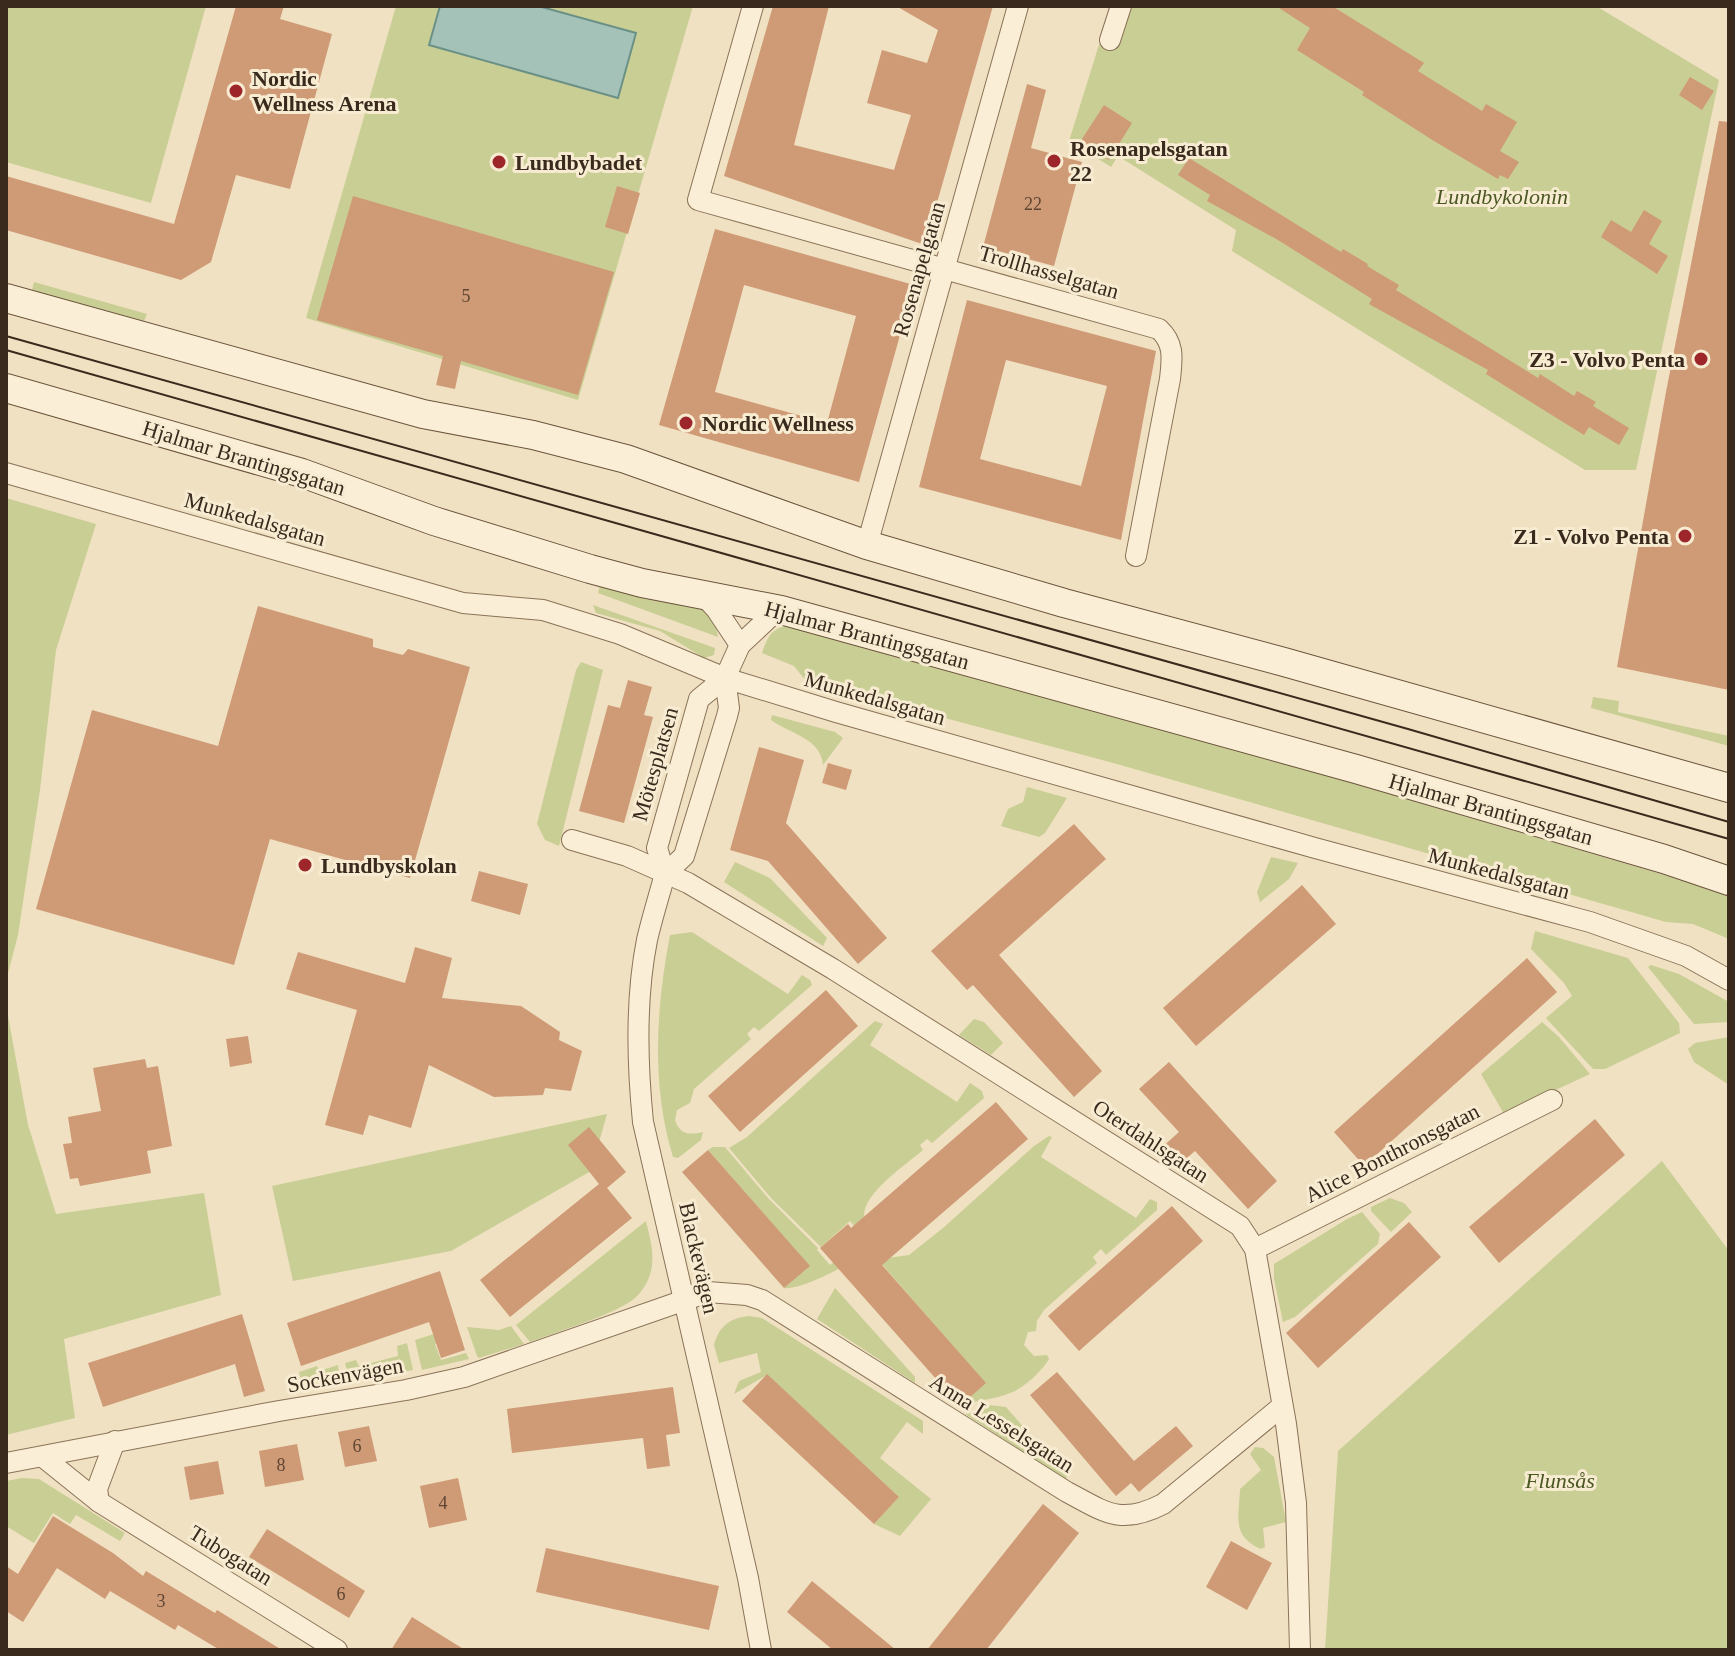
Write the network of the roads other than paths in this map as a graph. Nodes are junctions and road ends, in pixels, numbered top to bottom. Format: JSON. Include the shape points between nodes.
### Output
{"nodes":[{"id":1,"x":753,"y":6,"type":"edge"},
{"id":2,"x":1018,"y":6,"type":"edge"},
{"id":3,"x":1121,"y":6,"type":"edge"},
{"id":4,"x":1110,"y":40,"type":"dead end"},
{"id":5,"x":944,"y":267,"type":"junction"},
{"id":6,"x":6,"y":298,"type":"edge"},
{"id":7,"x":6,"y":388,"type":"edge"},
{"id":8,"x":6,"y":473,"type":"edge"},
{"id":9,"x":867,"y":545,"type":"junction"},
{"id":10,"x":1136,"y":556,"type":"dead end"},
{"id":11,"x":701,"y":593,"type":"junction"},
{"id":12,"x":781,"y":610,"type":"junction"},
{"id":13,"x":740,"y":645,"type":"junction"},
{"id":14,"x":725,"y":678,"type":"junction"},
{"id":15,"x":1729,"y":788,"type":"edge"},
{"id":16,"x":572,"y":840,"type":"dead end"},
{"id":17,"x":665,"y":874,"type":"junction"},
{"id":18,"x":1729,"y":881,"type":"edge"},
{"id":19,"x":1729,"y":980,"type":"edge"},
{"id":20,"x":1552,"y":1100,"type":"dead end"},
{"id":21,"x":1255,"y":1249,"type":"junction"},
{"id":22,"x":683,"y":1300,"type":"junction"},
{"id":23,"x":1281,"y":1407,"type":"junction"},
{"id":24,"x":115,"y":1441,"type":"junction"},
{"id":25,"x":43,"y":1457,"type":"junction"},
{"id":26,"x":6,"y":1463,"type":"edge"},
{"id":27,"x":99,"y":1502,"type":"junction"},
{"id":28,"x":337,"y":1650,"type":"edge"},
{"id":29,"x":761,"y":1650,"type":"edge"},
{"id":30,"x":1300,"y":1650,"type":"edge"}],
"edges":[{"from":1,"to":5,"type":"street","name":"Trollhasselgatan","via":[[698,200]]},
{"from":2,"to":5,"type":"street","name":"Rosenapelgatan"},
{"from":3,"to":4,"type":"street"},
{"from":5,"to":9,"type":"street","name":"Rosenapelgatan"},
{"from":5,"to":10,"type":"street","name":"Trollhasselgatan","via":[[1144,323],[1168,338],[1173,354],[1170,379]]},
{"from":6,"to":9,"type":"main road","via":[[423,414],[626,459]]},
{"from":7,"to":11,"type":"main road","name":"Hjalmar Brantingsgatan","via":[[302,473],[590,569]]},
{"from":8,"to":14,"type":"street","name":"Munkedalsgatan","via":[[463,603],[543,610],[620,634]]},
{"from":9,"to":15,"type":"main road"},
{"from":11,"to":12,"type":"main road","name":"Hjalmar Brantingsgatan"},
{"from":11,"to":13,"type":"street"},
{"from":12,"to":13,"type":"street","name":"Mötesplatsen"},
{"from":12,"to":18,"type":"main road","name":"Hjalmar Brantingsgatan","via":[[1356,769]]},
{"from":13,"to":14,"type":"street","name":"Mötesplatsen"},
{"from":14,"to":17,"type":"street","name":"Mötesplatsen","via":[[727,716],[684,856]]},
{"from":14,"to":17,"type":"street","name":"Mötesplatsen","via":[[699,699],[695,709],[657,848]]},
{"from":14,"to":19,"type":"street","name":"Munkedalsgatan","via":[[1086,784],[1590,922],[1686,956]]},
{"from":16,"to":17,"type":"street"},
{"from":17,"to":21,"type":"street","name":"Oterdahlsgatan","via":[[833,969],[1100,1137],[1240,1226]]},
{"from":17,"to":22,"type":"street","name":"Blackevägen","via":[[645,954],[637,1062],[643,1122]]},
{"from":20,"to":21,"type":"street","name":"Alice Bonthronsgatan"},
{"from":21,"to":23,"type":"street"},
{"from":22,"to":23,"type":"street","name":"Anna Lesselsgatan","via":[[716,1292],[762,1300],[1108,1514],[1143,1514],[1163,1504]]},
{"from":22,"to":24,"type":"street","name":"Sockenvägen","via":[[464,1377]]},
{"from":22,"to":29,"type":"street","name":"Blackevägen"},
{"from":23,"to":30,"type":"street","via":[[1296,1503]]},
{"from":24,"to":25,"type":"street","name":"Sockenvägen"},
{"from":24,"to":27,"type":"street","via":[[97,1489]]},
{"from":25,"to":26,"type":"street","name":"Sockenvägen"},
{"from":25,"to":27,"type":"street","name":"Tubogatan"},
{"from":27,"to":28,"type":"street","name":"Tubogatan"}]}
